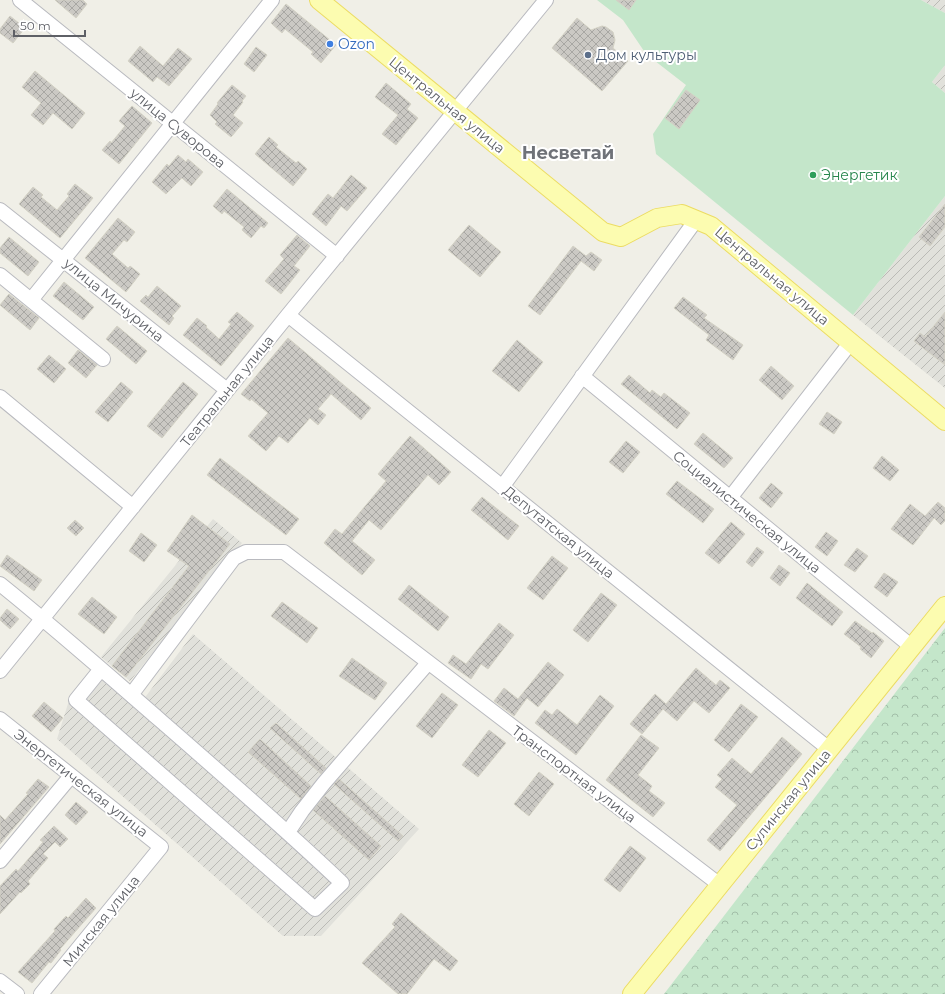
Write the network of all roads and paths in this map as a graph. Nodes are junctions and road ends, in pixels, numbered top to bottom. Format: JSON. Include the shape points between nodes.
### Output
{"nodes":[{"id":1,"x":20,"y":0,"type":"edge"},
{"id":2,"x":272,"y":0,"type":"edge"},
{"id":3,"x":318,"y":0,"type":"edge"},
{"id":4,"x":546,"y":0,"type":"edge"},
{"id":5,"x":455,"y":112,"type":"junction"},
{"id":6,"x":173,"y":123,"type":"junction"},
{"id":7,"x":0,"y":210,"type":"edge"},
{"id":8,"x":696,"y":220,"type":"junction"},
{"id":9,"x":336,"y":256,"type":"junction"},
{"id":10,"x":64,"y":259,"type":"junction"},
{"id":11,"x":0,"y":275,"type":"edge"},
{"id":12,"x":31,"y":300,"type":"junction"},
{"id":13,"x":288,"y":315,"type":"junction"},
{"id":14,"x":850,"y":342,"type":"junction"},
{"id":15,"x":103,"y":359,"type":"dead end"},
{"id":16,"x":582,"y":376,"type":"junction"},
{"id":17,"x":227,"y":390,"type":"junction"},
{"id":18,"x":0,"y":397,"type":"edge"},
{"id":19,"x":945,"y":421,"type":"edge"},
{"id":20,"x":502,"y":487,"type":"junction"},
{"id":21,"x":730,"y":498,"type":"junction"},
{"id":22,"x":133,"y":507,"type":"junction"},
{"id":23,"x":0,"y":584,"type":"edge"},
{"id":24,"x":945,"y":606,"type":"edge"},
{"id":25,"x":43,"y":618,"type":"junction"},
{"id":26,"x":912,"y":647,"type":"junction"},
{"id":27,"x":428,"y":663,"type":"junction"},
{"id":28,"x":101,"y":669,"type":"junction"},
{"id":29,"x":0,"y":671,"type":"edge"},
{"id":30,"x":130,"y":695,"type":"junction"},
{"id":31,"x":0,"y":719,"type":"edge"},
{"id":32,"x":829,"y":749,"type":"junction"},
{"id":33,"x":70,"y":776,"type":"junction"},
{"id":34,"x":288,"y":832,"type":"junction"},
{"id":35,"x":162,"y":847,"type":"joint"},
{"id":36,"x":0,"y":861,"type":"edge"},
{"id":37,"x":720,"y":885,"type":"junction"},
{"id":38,"x":0,"y":981,"type":"edge"},
{"id":39,"x":17,"y":994,"type":"edge"},
{"id":40,"x":41,"y":994,"type":"edge"},
{"id":41,"x":632,"y":994,"type":"edge"}],
"edges":[{"from":1,"to":6,"type":"street","name":"улица Суворова"},
{"from":2,"to":6,"type":"street"},
{"from":3,"to":5,"type":"main road","name":"Центральная улица"},
{"from":4,"to":5,"type":"street","name":"Театральная улица"},
{"from":5,"to":8,"type":"main road","name":"Центральная улица","via":[[603,232],[621,237],[657,218],[682,214]]},
{"from":5,"to":9,"type":"street","name":"Театральная улица"},
{"from":6,"to":9,"type":"street","name":"улица Суворова"},
{"from":6,"to":10,"type":"street"},
{"from":7,"to":10,"type":"street","name":"улица Мичурина"},
{"from":8,"to":14,"type":"main road","name":"Центральная улица","via":[[711,226]]},
{"from":8,"to":16,"type":"street"},
{"from":9,"to":13,"type":"street","name":"Театральная улица"},
{"from":10,"to":12,"type":"street"},
{"from":10,"to":17,"type":"street","name":"улица Мичурина"},
{"from":11,"to":12,"type":"street"},
{"from":12,"to":15,"type":"street"},
{"from":13,"to":17,"type":"street","name":"Театральная улица"},
{"from":13,"to":20,"type":"street","name":"Депутатская улица"},
{"from":14,"to":19,"type":"main road","name":"Центральная улица"},
{"from":14,"to":21,"type":"street"},
{"from":16,"to":20,"type":"street"},
{"from":16,"to":21,"type":"street","name":"Социалистическая улица"},
{"from":17,"to":22,"type":"street","name":"Театральная улица"},
{"from":18,"to":22,"type":"street"},
{"from":20,"to":32,"type":"street","name":"Депутатская улица"},
{"from":21,"to":26,"type":"street","name":"Социалистическая улица"},
{"from":22,"to":25,"type":"street","name":"Театральная улица"},
{"from":23,"to":25,"type":"street"},
{"from":24,"to":26,"type":"main road","name":"Сулинская улица"},
{"from":25,"to":28,"type":"street"},
{"from":25,"to":29,"type":"street","name":"Театральная улица"},
{"from":26,"to":32,"type":"main road","name":"Сулинская улица"},
{"from":27,"to":30,"type":"street","name":"Транспортная улица","via":[[284,552],[246,552],[234,558]]},
{"from":27,"to":34,"type":"street","via":[[324,783]]},
{"from":27,"to":37,"type":"street","name":"Транспортная улица"},
{"from":28,"to":30,"type":"street"},
{"from":28,"to":34,"type":"street","via":[[76,700],[315,909],[342,882]]},
{"from":30,"to":34,"type":"street"},
{"from":31,"to":33,"type":"street","name":"Энергетическая улица"},
{"from":32,"to":37,"type":"main road","name":"Сулинская улица"},
{"from":33,"to":35,"type":"street","name":"Энергетическая улица"},
{"from":33,"to":36,"type":"street"},
{"from":35,"to":40,"type":"street","name":"Минская улица"},
{"from":37,"to":41,"type":"main road","name":"Сулинская улица"},
{"from":38,"to":39,"type":"street"}]}
